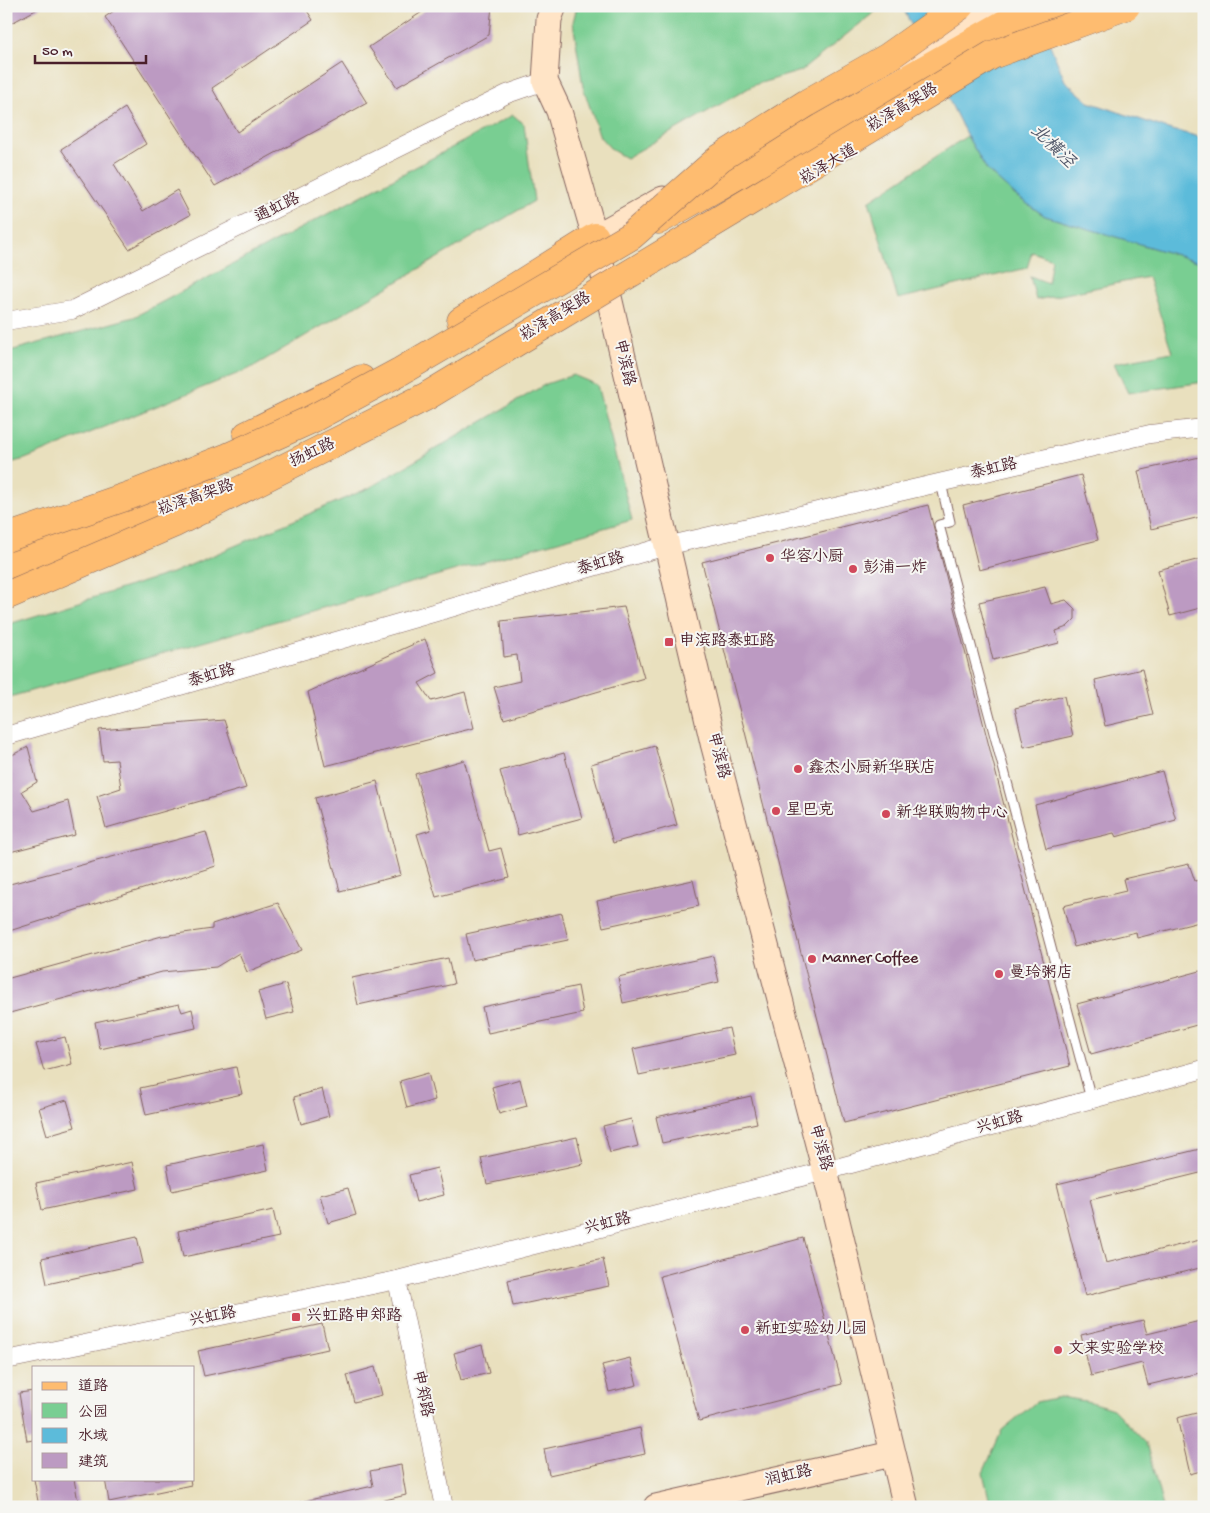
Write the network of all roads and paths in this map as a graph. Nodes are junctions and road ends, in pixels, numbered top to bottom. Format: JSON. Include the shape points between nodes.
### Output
{"nodes":[{"id":1,"x":554,"y":6,"type":"edge"},
{"id":2,"x":960,"y":6,"type":"edge"},
{"id":3,"x":1005,"y":6,"type":"edge"},
{"id":4,"x":1036,"y":6,"type":"edge"},
{"id":5,"x":1075,"y":6,"type":"edge"},
{"id":6,"x":1101,"y":6,"type":"edge"},
{"id":7,"x":1126,"y":6,"type":"edge"},
{"id":8,"x":992,"y":55,"type":"junction"},
{"id":9,"x":545,"y":81,"type":"junction"},
{"id":10,"x":631,"y":236,"type":"junction"},
{"id":11,"x":595,"y":237,"type":"junction"},
{"id":12,"x":609,"y":297,"type":"junction"},
{"id":13,"x":6,"y":321,"type":"edge"},
{"id":14,"x":1204,"y":428,"type":"edge"},
{"id":15,"x":269,"y":474,"type":"junction"},
{"id":16,"x":941,"y":483,"type":"junction"},
{"id":17,"x":6,"y":536,"type":"edge"},
{"id":18,"x":666,"y":546,"type":"junction"},
{"id":19,"x":6,"y":565,"type":"edge"},
{"id":20,"x":6,"y":588,"type":"edge"},
{"id":21,"x":6,"y":596,"type":"edge"},
{"id":22,"x":6,"y":736,"type":"edge"},
{"id":23,"x":1204,"y":1069,"type":"edge"},
{"id":24,"x":1091,"y":1099,"type":"junction"},
{"id":25,"x":825,"y":1171,"type":"junction"},
{"id":26,"x":397,"y":1280,"type":"junction"},
{"id":27,"x":6,"y":1360,"type":"edge"},
{"id":28,"x":892,"y":1454,"type":"junction"},
{"id":29,"x":444,"y":1507,"type":"edge"},
{"id":30,"x":656,"y":1507,"type":"edge"},
{"id":31,"x":906,"y":1507,"type":"edge"}],
"edges":[{"from":1,"to":9,"type":"main road","name":"申滨路","via":[[549,18]]},
{"from":2,"to":10,"type":"main road","bridge":true,"via":[[888,58],[807,103],[720,158]]},
{"from":3,"to":11,"type":"main road"},
{"from":4,"to":10,"type":"main road","name":"崧泽高架路","bridge":true},
{"from":5,"to":8,"type":"main road","name":"崧泽高架路","bridge":true},
{"from":6,"to":12,"type":"main road","name":"崧泽大道","bridge":true},
{"from":7,"to":8,"type":"main road","bridge":true},
{"from":8,"to":15,"type":"main road","name":"崧泽高架路","bridge":true,"via":[[427,396]]},
{"from":9,"to":11,"type":"main road","name":"申滨路","via":[[559,110]]},
{"from":9,"to":13,"type":"street","name":"通虹路","via":[[507,94],[72,310]]},
{"from":10,"to":17,"type":"main road","name":"崧泽高架路","bridge":true,"via":[[501,314],[310,420],[131,494]]},
{"from":11,"to":12,"type":"main road","name":"申滨路"},
{"from":11,"to":17,"type":"main road","via":[[402,358],[196,460]]},
{"from":12,"to":18,"type":"main road","name":"申滨路"},
{"from":12,"to":20,"type":"main road","name":"扬虹路","via":[[369,428],[87,559]]},
{"from":14,"to":16,"type":"street","name":"泰虹路","via":[[1150,434]]},
{"from":15,"to":19,"type":"main road","name":"崧泽高架路","bridge":true},
{"from":15,"to":21,"type":"main road","bridge":true,"via":[[173,524]]},
{"from":16,"to":18,"type":"street","name":"泰虹路"},
{"from":16,"to":24,"type":"lane","via":[[950,522],[939,525]]},
{"from":18,"to":22,"type":"street","name":"泰虹路"},
{"from":18,"to":25,"type":"main road","name":"申滨路","via":[[713,744]]},
{"from":23,"to":24,"type":"street","name":"兴虹路"},
{"from":24,"to":25,"type":"street","name":"兴虹路"},
{"from":25,"to":26,"type":"street","name":"兴虹路"},
{"from":25,"to":28,"type":"main road","name":"申滨路"},
{"from":26,"to":27,"type":"street","name":"兴虹路"},
{"from":26,"to":29,"type":"street","name":"申郑路"},
{"from":28,"to":30,"type":"main road","name":"润虹路"},
{"from":28,"to":31,"type":"main road","name":"申滨路"}]}
